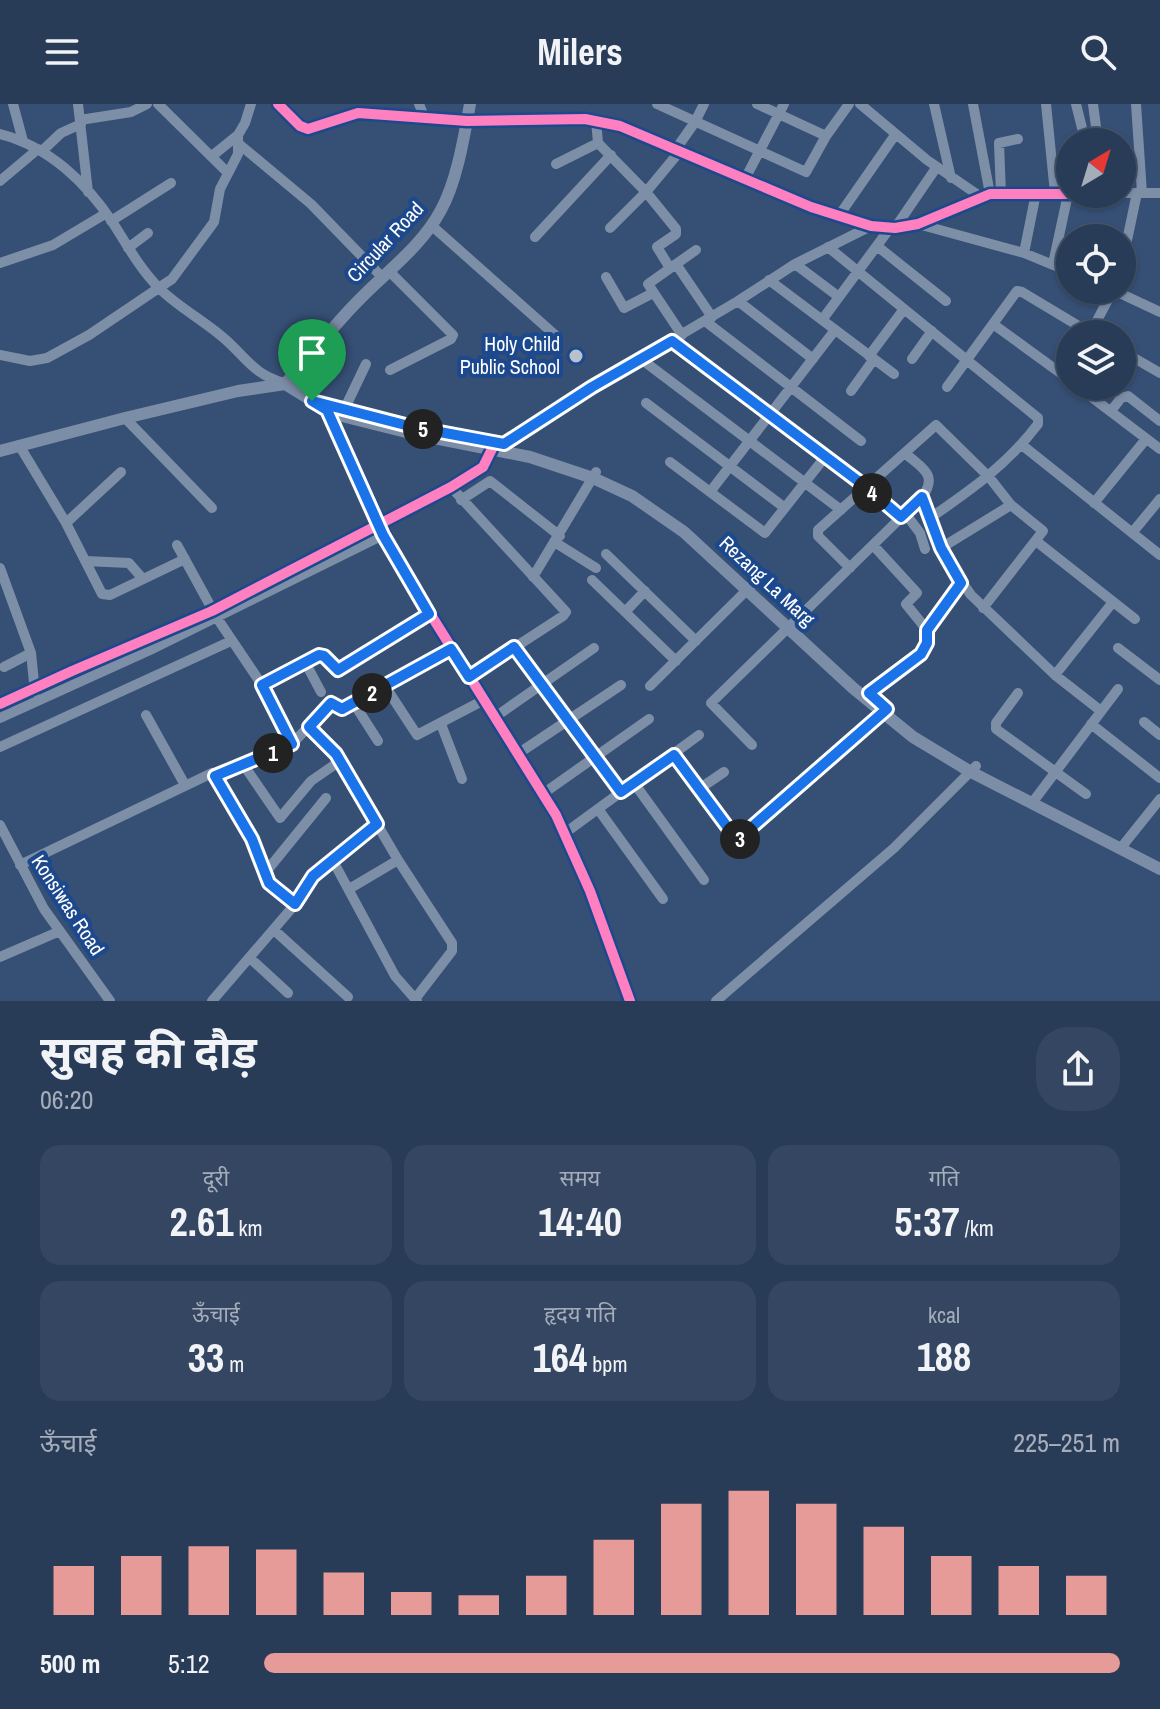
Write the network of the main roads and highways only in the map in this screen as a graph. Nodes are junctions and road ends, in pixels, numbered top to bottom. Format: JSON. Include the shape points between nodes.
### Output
{"nodes":[{"id":1,"x":470,"y":104,"type":"edge"},
{"id":2,"x":285,"y":384,"type":"junction"},
{"id":3,"x":312,"y":401,"type":"junction"},
{"id":4,"x":441,"y":436,"type":"junction"},
{"id":5,"x":24,"y":447,"type":"junction"},
{"id":6,"x":0,"y":451,"type":"edge"},
{"id":7,"x":0,"y":459,"type":"edge"},
{"id":8,"x":790,"y":625,"type":"junction"},
{"id":9,"x":885,"y":711,"type":"junction"},
{"id":10,"x":1122,"y":846,"type":"junction"},
{"id":11,"x":1160,"y":861,"type":"edge"},
{"id":12,"x":1160,"y":869,"type":"edge"}],
"edges":[{"from":1,"to":2,"type":"main road","name":"Circular Road","via":[[441,211]]},
{"from":2,"to":3,"type":"main road","name":"Rezang La Marg"},
{"from":2,"to":5,"type":"main road","via":[[125,418]]},
{"from":3,"to":4,"type":"main road","name":"Rezang La Marg"},
{"from":3,"to":4,"type":"main road","name":"Rezang La Marg","via":[[374,425]]},
{"from":4,"to":8,"type":"main road","name":"Rezang La Marg","via":[[520,447],[632,487],[664,509]]},
{"from":5,"to":6,"type":"main road"},
{"from":5,"to":7,"type":"main road"},
{"from":8,"to":9,"type":"main road","name":"Rezang La Marg"},
{"from":8,"to":9,"type":"main road","name":"Rezang La Marg"},
{"from":9,"to":10,"type":"main road","name":"Rezang La Marg","via":[[974,769]]},
{"from":10,"to":11,"type":"main road","name":"Rezang La Marg"},
{"from":10,"to":12,"type":"main road","name":"Rezang La Marg"}]}
